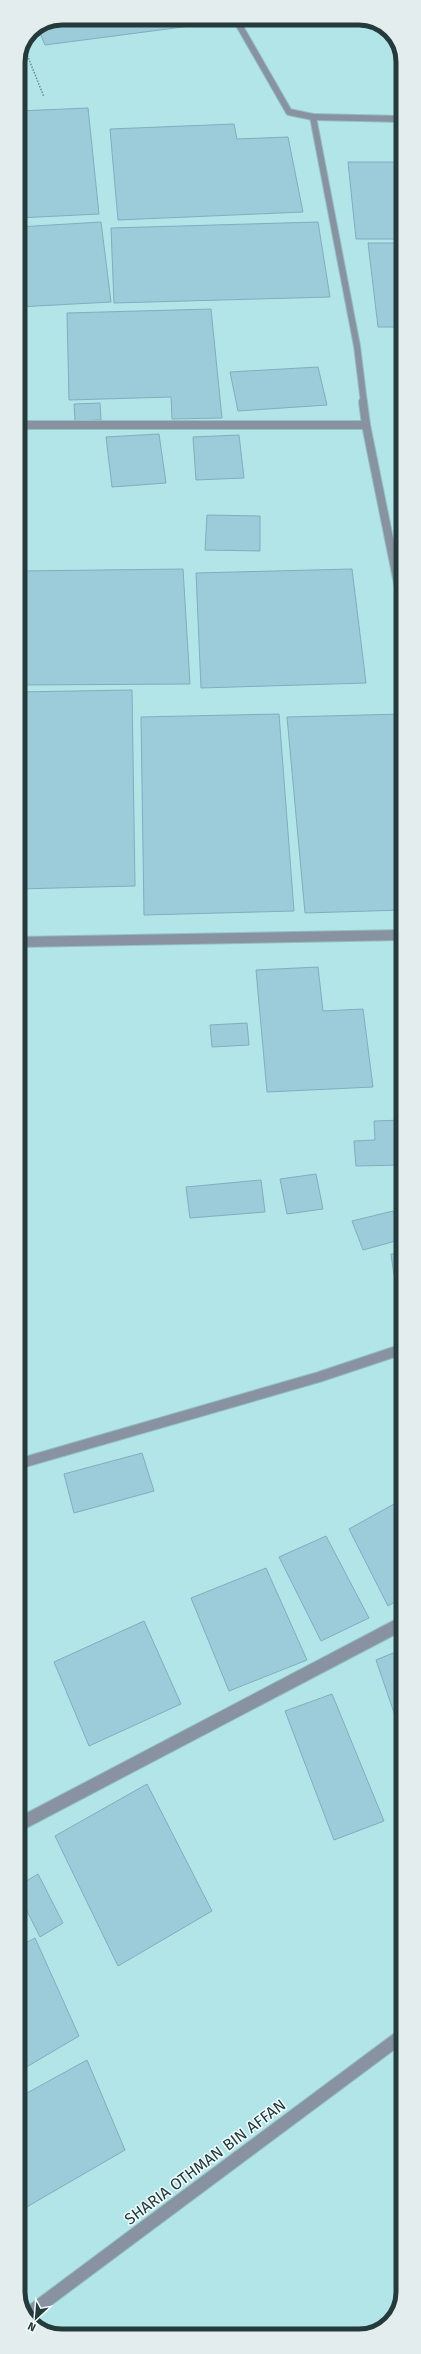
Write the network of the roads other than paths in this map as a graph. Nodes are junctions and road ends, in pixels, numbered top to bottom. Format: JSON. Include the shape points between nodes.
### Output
{"nodes":[{"id":1,"x":239,"y":25,"type":"edge"},
{"id":2,"x":314,"y":117,"type":"junction"},
{"id":3,"x":396,"y":119,"type":"edge"},
{"id":4,"x":25,"y":425,"type":"edge"},
{"id":5,"x":366,"y":425,"type":"junction"},
{"id":6,"x":396,"y":573,"type":"edge"},
{"id":7,"x":396,"y":936,"type":"edge"},
{"id":8,"x":25,"y":942,"type":"edge"},
{"id":9,"x":396,"y":1351,"type":"edge"},
{"id":10,"x":25,"y":1462,"type":"edge"},
{"id":11,"x":396,"y":1627,"type":"edge"},
{"id":12,"x":25,"y":1822,"type":"edge"},
{"id":13,"x":396,"y":2040,"type":"edge"},
{"id":14,"x":31,"y":2312,"type":"edge"}],
"edges":[{"from":1,"to":2,"type":"street","via":[[289,112]]},
{"from":2,"to":3,"type":"street"},
{"from":2,"to":5,"type":"street","via":[[358,346]]},
{"from":4,"to":5,"type":"street"},
{"from":5,"to":6,"type":"street"},
{"from":7,"to":8,"type":"street"},
{"from":9,"to":10,"type":"street","via":[[319,1377]]},
{"from":11,"to":12,"type":"street"},
{"from":13,"to":14,"type":"street","name":"SHARIA OTHMAN BIN AFFAN"}]}
